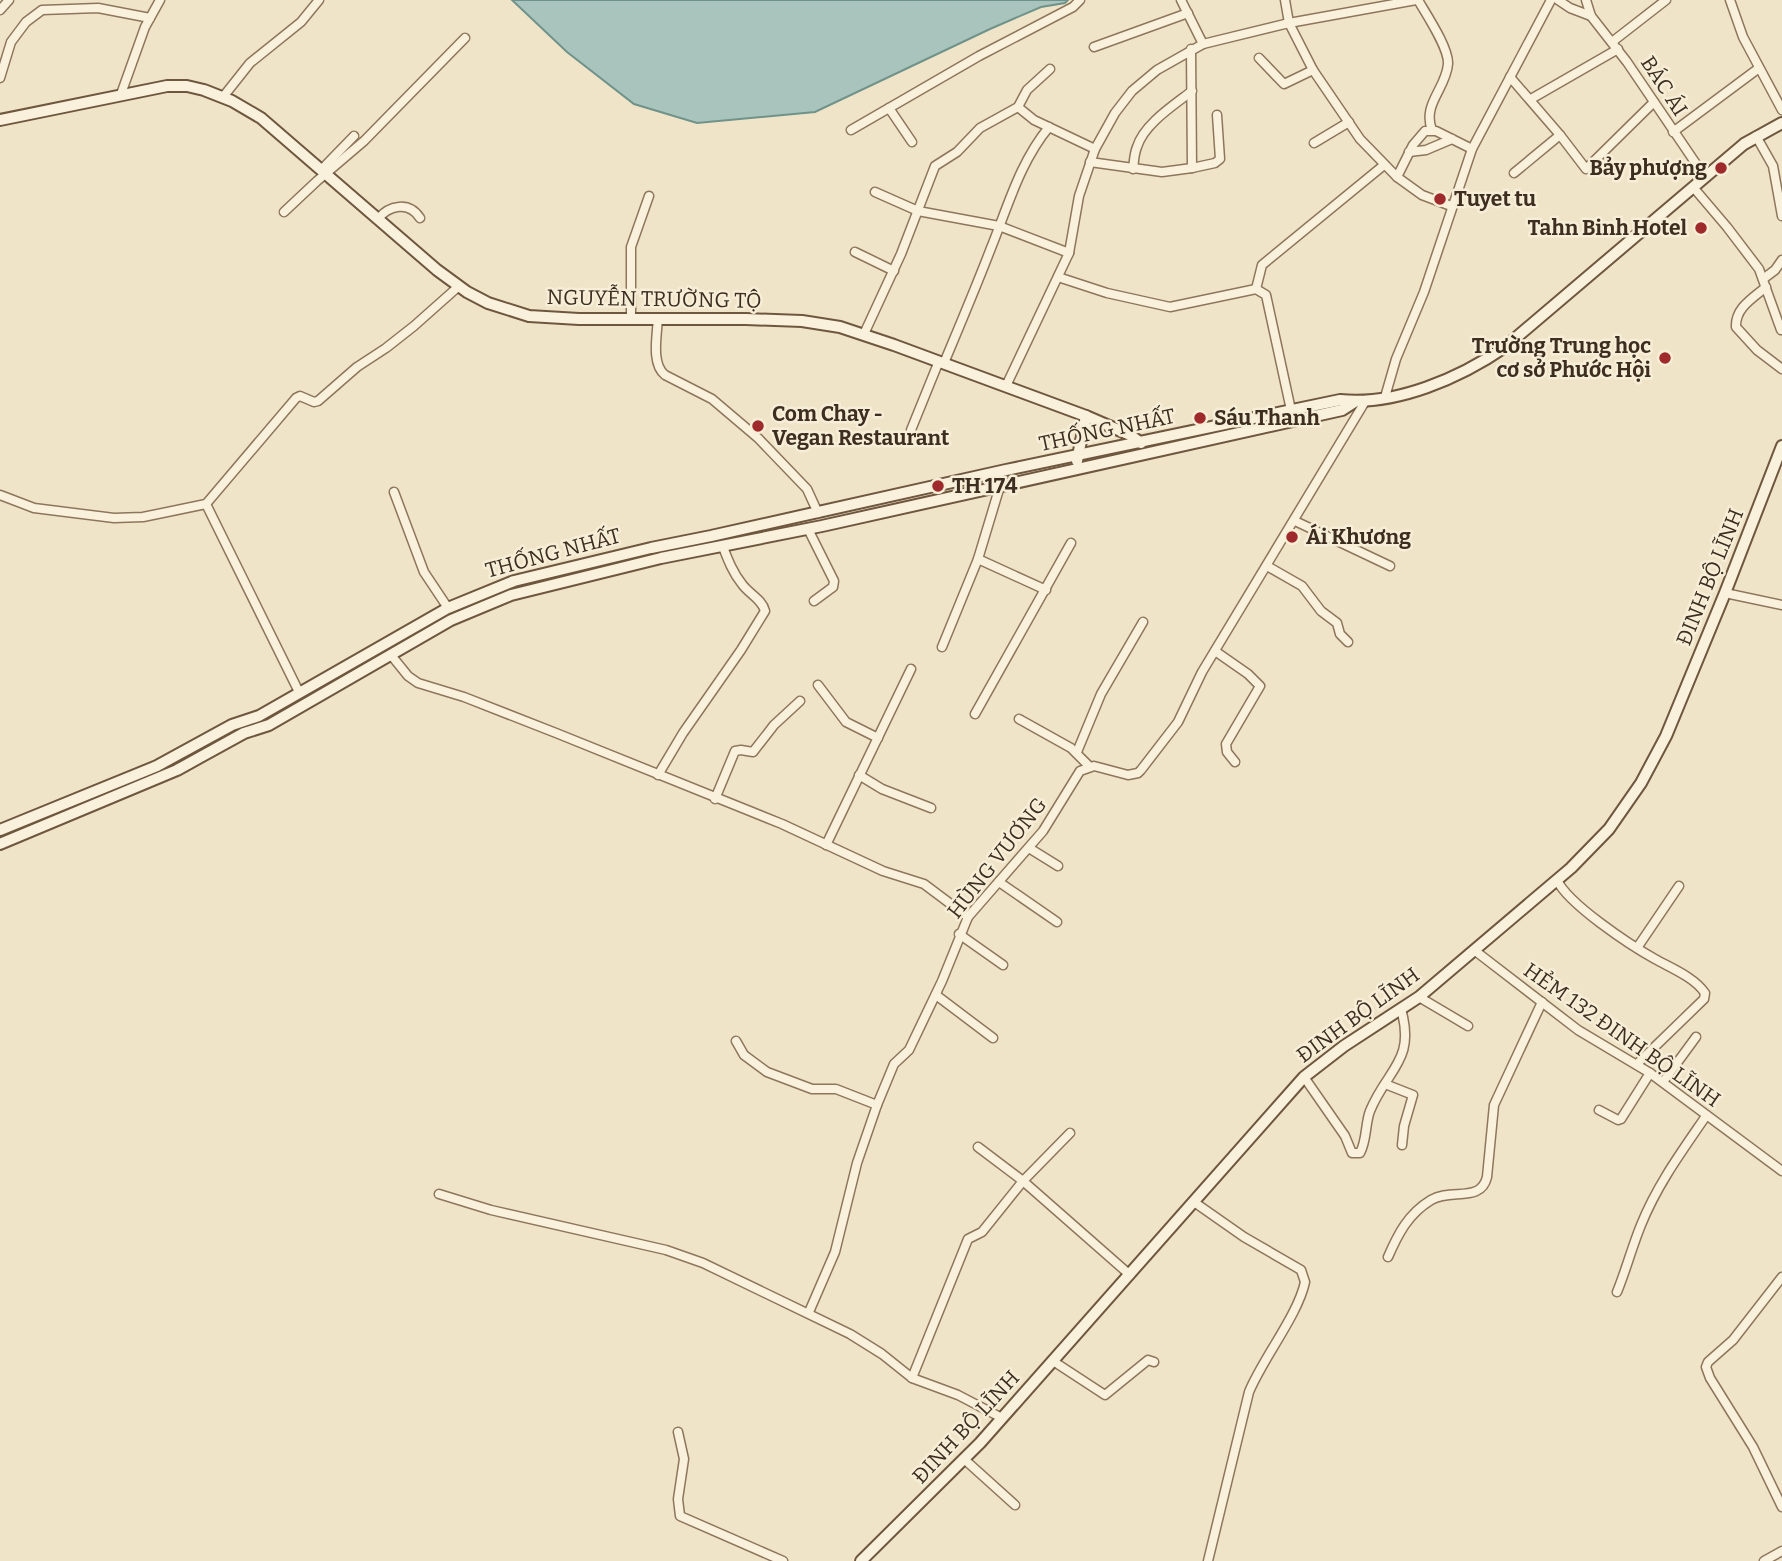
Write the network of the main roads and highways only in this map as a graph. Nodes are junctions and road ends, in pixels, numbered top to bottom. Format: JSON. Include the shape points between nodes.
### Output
{"nodes":[{"id":1,"x":0,"y":120,"type":"edge"},
{"id":2,"x":1782,"y":123,"type":"edge"},
{"id":3,"x":1361,"y":401,"type":"junction"},
{"id":4,"x":1086,"y":416,"type":"junction"},
{"id":5,"x":1140,"y":442,"type":"junction"},
{"id":6,"x":1782,"y":446,"type":"edge"},
{"id":7,"x":1143,"y":455,"type":"junction"},
{"id":8,"x":1077,"y":456,"type":"junction"},
{"id":9,"x":1077,"y":469,"type":"junction"},
{"id":10,"x":846,"y":507,"type":"junction"},
{"id":11,"x":849,"y":520,"type":"junction"},
{"id":12,"x":316,"y":683,"type":"junction"},
{"id":13,"x":320,"y":695,"type":"junction"},
{"id":14,"x":5,"y":828,"type":"edge"},
{"id":15,"x":14,"y":838,"type":"junction"},
{"id":16,"x":0,"y":844,"type":"edge"},
{"id":17,"x":861,"y":1561,"type":"edge"}],
"edges":[{"from":1,"to":4,"type":"main road","name":"NGUYỄN TRƯỜNG TỘ","via":[[159,87],[187,86],[223,97],[261,118],[425,260],[488,303],[529,316],[802,321],[839,327]]},
{"from":2,"to":3,"type":"main road","via":[[1756,136],[1705,177],[1496,354],[1428,386]]},
{"from":3,"to":5,"type":"main road","name":"THỐNG NHẤT","via":[[1339,400]]},
{"from":3,"to":7,"type":"main road","name":"THỐNG NHẤT","via":[[1342,411]]},
{"from":4,"to":5,"type":"main road","name":"NGUYỄN TRƯỜNG TỘ"},
{"from":4,"to":8,"type":"main road"},
{"from":5,"to":7,"type":"main road"},
{"from":5,"to":8,"type":"main road","name":"THỐNG NHẤT"},
{"from":6,"to":17,"type":"main road","name":"ĐINH BỘ LĨNH","via":[[1666,736],[1609,829],[1557,880],[1419,997],[1304,1077],[1003,1418]]},
{"from":7,"to":9,"type":"main road","name":"THỐNG NHẤT"},
{"from":8,"to":9,"type":"main road"},
{"from":8,"to":10,"type":"main road","name":"THỐNG NHẤT"},
{"from":9,"to":11,"type":"main road","name":"THỐNG NHẤT"},
{"from":10,"to":11,"type":"main road"},
{"from":10,"to":12,"type":"main road","name":"THỐNG NHẤT","via":[[651,548],[486,591]]},
{"from":11,"to":13,"type":"main road","name":"THỐNG NHẤT","via":[[589,574],[511,595],[462,614]]},
{"from":12,"to":13,"type":"main road"},
{"from":12,"to":14,"type":"main road","name":"THỐNG NHẤT","via":[[157,766]]},
{"from":13,"to":15,"type":"main road","name":"THỐNG NHẤT","via":[[177,770]]},
{"from":14,"to":15,"type":"main road"},
{"from":15,"to":16,"type":"main road","name":"THỐNG NHẤT"}]}
